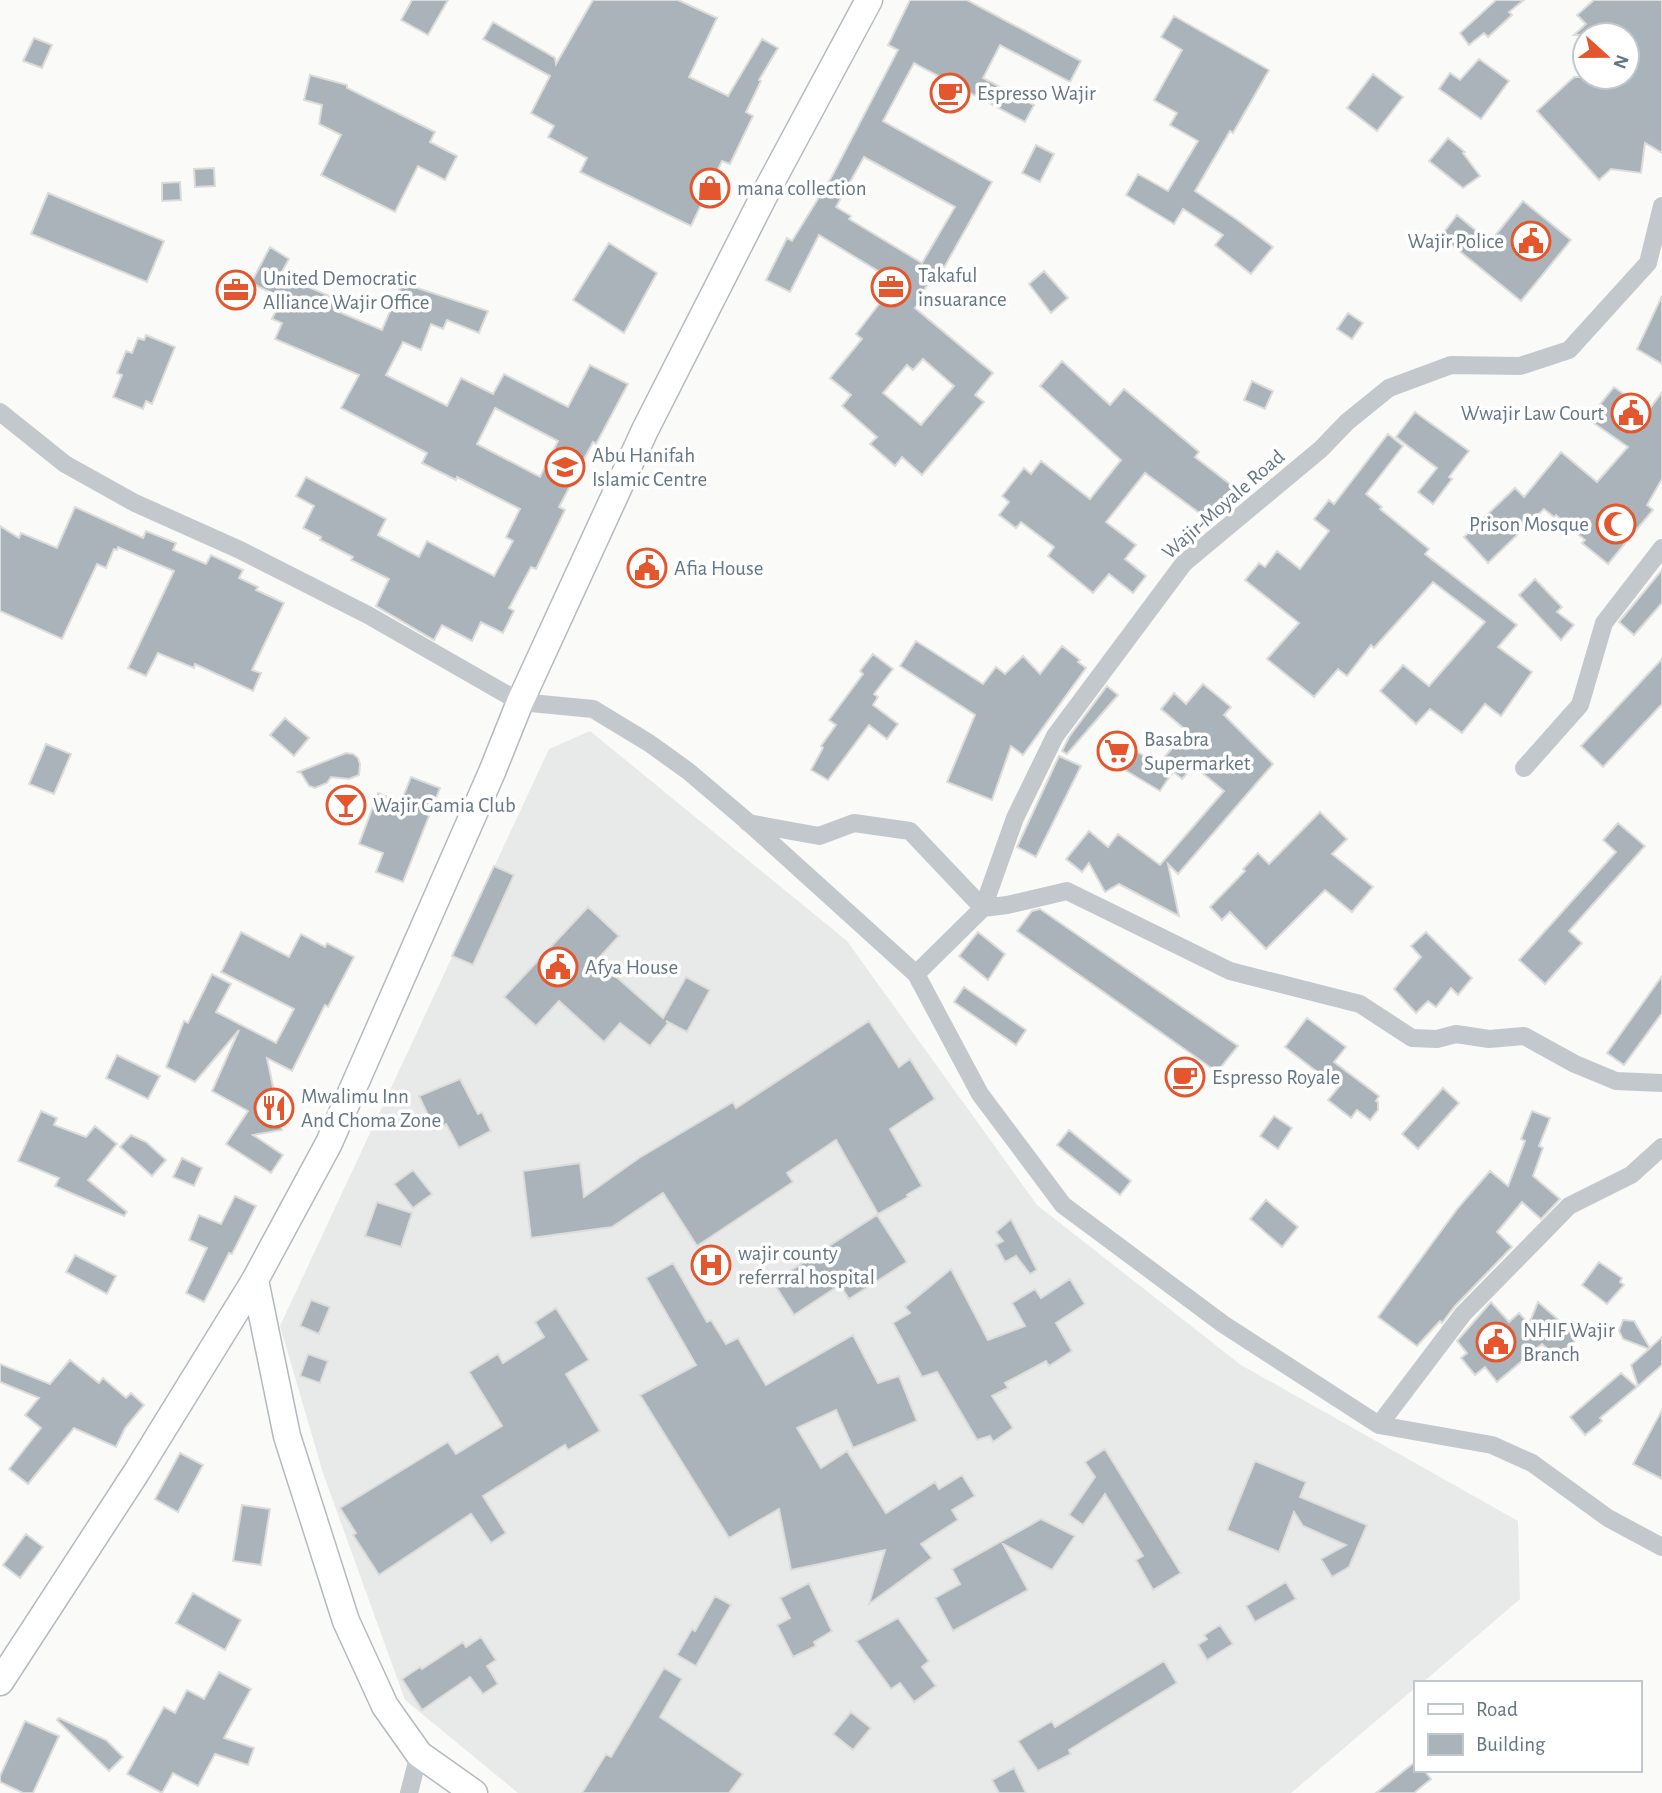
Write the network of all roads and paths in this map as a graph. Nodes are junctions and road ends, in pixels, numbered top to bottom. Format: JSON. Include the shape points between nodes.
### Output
{"nodes":[{"id":1,"x":869,"y":0,"type":"edge"},
{"id":2,"x":1662,"y":206,"type":"edge"},
{"id":3,"x":1655,"y":267,"type":"edge"},
{"id":4,"x":0,"y":412,"type":"edge"},
{"id":5,"x":1662,"y":548,"type":"edge"},
{"id":6,"x":520,"y":702,"type":"junction"},
{"id":7,"x":1524,"y":768,"type":"dead end"},
{"id":8,"x":748,"y":822,"type":"junction"},
{"id":9,"x":983,"y":908,"type":"junction"},
{"id":10,"x":916,"y":974,"type":"junction"},
{"id":11,"x":1662,"y":1083,"type":"edge"},
{"id":12,"x":1662,"y":1147,"type":"edge"},
{"id":13,"x":255,"y":1280,"type":"junction"},
{"id":14,"x":1379,"y":1425,"type":"junction"},
{"id":15,"x":1662,"y":1547,"type":"edge"},
{"id":16,"x":0,"y":1682,"type":"edge"},
{"id":17,"x":419,"y":1754,"type":"junction"},
{"id":18,"x":410,"y":1793,"type":"edge"},
{"id":19,"x":474,"y":1793,"type":"edge"}],
"edges":[{"from":1,"to":6,"type":"street","via":[[766,190],[645,430]]},
{"from":2,"to":3,"type":"street","name":"Wajir-Moyale Road"},
{"from":3,"to":9,"type":"street","name":"Wajir-Moyale Road","via":[[1569,350],[1520,366],[1451,365],[1389,388],[1184,563],[1055,736],[1015,818]]},
{"from":4,"to":6,"type":"street","via":[[65,464],[135,503],[368,615]]},
{"from":5,"to":7,"type":"street","via":[[1604,623],[1580,705]]},
{"from":6,"to":8,"type":"street","via":[[593,709],[688,771]]},
{"from":6,"to":13,"type":"street","via":[[329,1143]]},
{"from":8,"to":9,"type":"street","via":[[819,836],[854,823],[910,831]]},
{"from":8,"to":10,"type":"street"},
{"from":9,"to":10,"type":"street","name":"Wajir-Moyale Road"},
{"from":9,"to":11,"type":"street","via":[[1067,891],[1230,971],[1360,1004],[1412,1038],[1524,1036],[1616,1081]]},
{"from":10,"to":14,"type":"street","via":[[980,1094],[1063,1205],[1223,1324]]},
{"from":12,"to":14,"type":"street","via":[[1631,1175],[1569,1206],[1463,1314]]},
{"from":13,"to":16,"type":"street"},
{"from":13,"to":17,"type":"street","via":[[287,1436],[346,1621],[385,1706]]},
{"from":14,"to":15,"type":"street","via":[[1492,1445],[1532,1463],[1608,1518]]},
{"from":17,"to":18,"type":"street"},
{"from":17,"to":19,"type":"street"}]}
